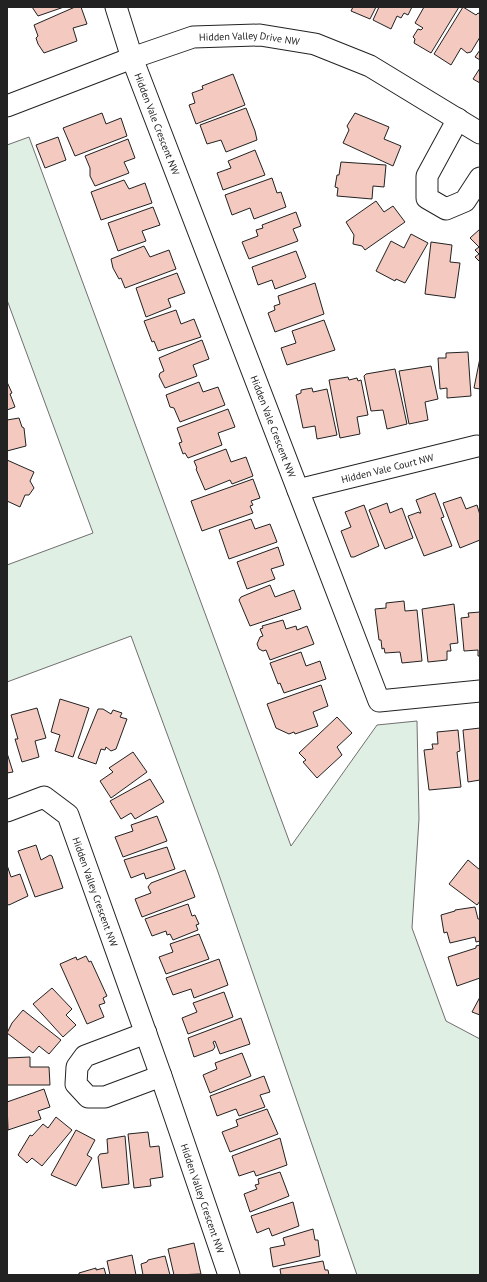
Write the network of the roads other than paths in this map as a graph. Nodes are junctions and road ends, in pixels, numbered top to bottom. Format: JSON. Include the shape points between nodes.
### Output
{"nodes":[{"id":1,"x":116,"y":7,"type":"edge"},
{"id":2,"x":132,"y":58,"type":"junction"},
{"id":3,"x":7,"y":106,"type":"edge"},
{"id":4,"x":458,"y":119,"type":"junction"},
{"id":5,"x":480,"y":133,"type":"edge"},
{"id":6,"x":480,"y":178,"type":"edge"},
{"id":7,"x":477,"y":446,"type":"dead end"},
{"id":8,"x":298,"y":490,"type":"junction"},
{"id":9,"x":480,"y":691,"type":"edge"},
{"id":10,"x":7,"y":811,"type":"edge"},
{"id":11,"x":146,"y":1033,"type":"junction"},
{"id":12,"x":161,"y":1076,"type":"junction"},
{"id":13,"x":229,"y":1275,"type":"edge"}],
"edges":[{"from":1,"to":2,"type":"street","name":"Hidden Vale Crescent NW"},
{"from":2,"to":3,"type":"street","name":"Hidden Valley Drive NW"},
{"from":2,"to":4,"type":"street","name":"Hidden Valley Drive NW","via":[[193,37],[260,35],[315,44],[370,66]]},
{"from":2,"to":8,"type":"street","name":"Hidden Vale Crescent NW"},
{"from":4,"to":5,"type":"street","name":"Hidden Valley Drive NW"},
{"from":4,"to":6,"type":"street","via":[[427,176],[427,198],[446,208],[465,201]]},
{"from":7,"to":8,"type":"street","name":"Hidden Vale Court NW"},
{"from":8,"to":9,"type":"street","name":"Hidden Vale Crescent NW","via":[[379,701]]},
{"from":10,"to":11,"type":"street","name":"Hidden Valley Crescent NW","via":[[44,797],[68,815]]},
{"from":11,"to":12,"type":"street","name":"Hidden Valley Crescent NW"},
{"from":11,"to":12,"type":"street","via":[[85,1056],[77,1067],[76,1084],[88,1097],[105,1097]]},
{"from":12,"to":13,"type":"street","name":"Hidden Valley Crescent NW"}]}
